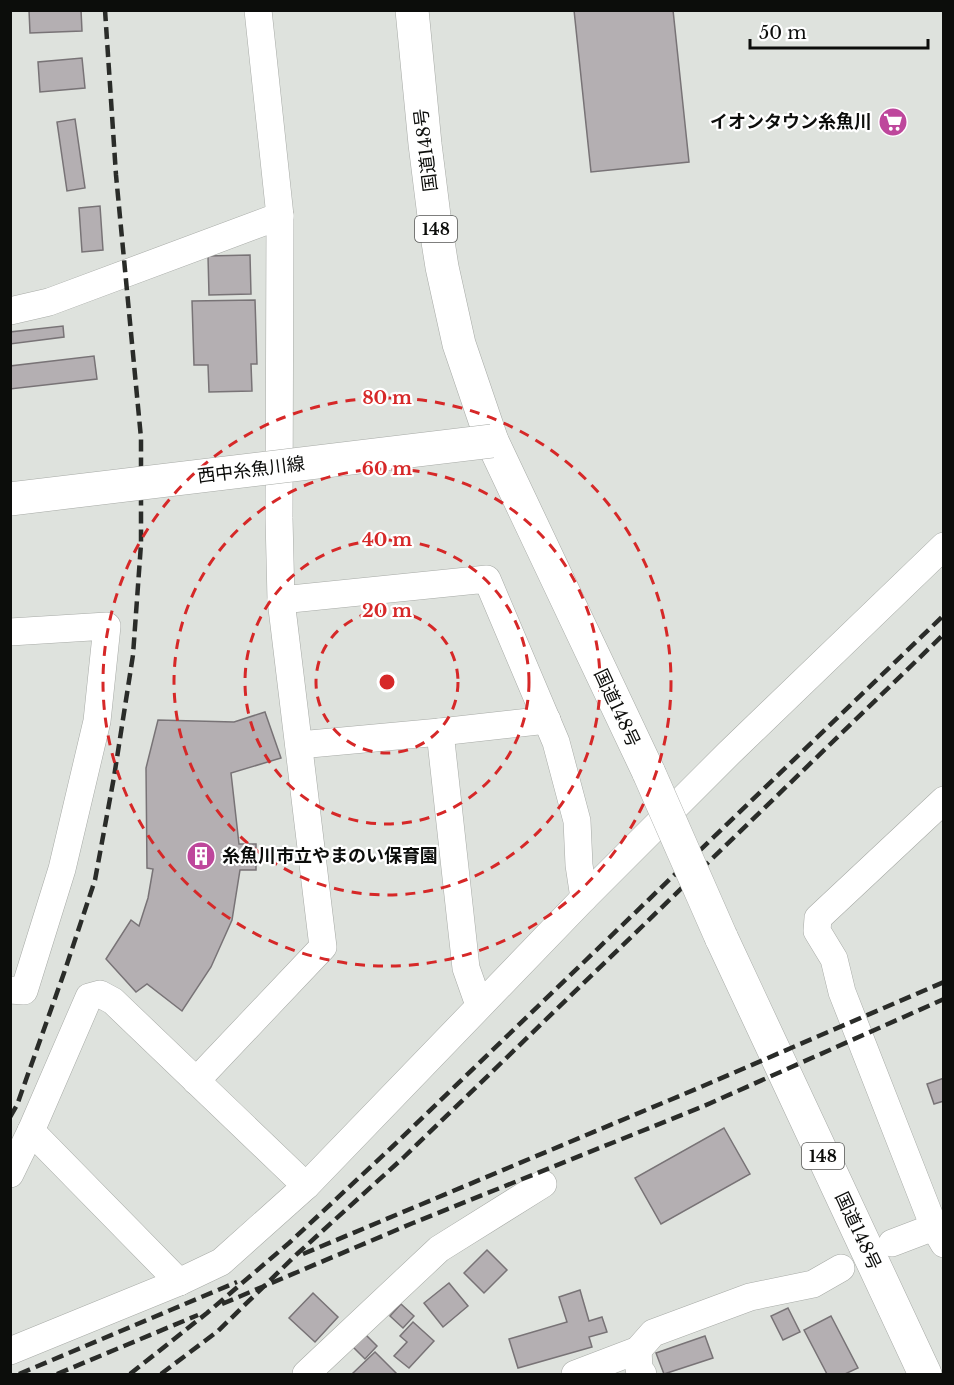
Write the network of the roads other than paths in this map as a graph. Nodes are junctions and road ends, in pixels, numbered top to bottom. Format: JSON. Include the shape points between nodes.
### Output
{"nodes":[{"id":1,"x":258,"y":10,"type":"edge"},
{"id":2,"x":412,"y":10,"type":"edge"},
{"id":3,"x":280,"y":216,"type":"junction"},
{"id":4,"x":10,"y":311,"type":"edge"},
{"id":5,"x":492,"y":441,"type":"junction"},
{"id":6,"x":10,"y":499,"type":"edge"},
{"id":7,"x":944,"y":546,"type":"edge"},
{"id":8,"x":281,"y":600,"type":"junction"},
{"id":9,"x":10,"y":632,"type":"edge"},
{"id":10,"x":547,"y":720,"type":"junction"},
{"id":11,"x":440,"y":732,"type":"junction"},
{"id":12,"x":299,"y":745,"type":"junction"},
{"id":13,"x":944,"y":800,"type":"edge"},
{"id":14,"x":584,"y":898,"type":"junction"},
{"id":15,"x":10,"y":990,"type":"edge"},
{"id":16,"x":479,"y":1005,"type":"junction"},
{"id":17,"x":196,"y":1081,"type":"junction"},
{"id":18,"x":31,"y":1131,"type":"junction"},
{"id":19,"x":10,"y":1174,"type":"edge"},
{"id":20,"x":543,"y":1184,"type":"dead end"},
{"id":21,"x":306,"y":1186,"type":"junction"},
{"id":22,"x":939,"y":1235,"type":"edge"},
{"id":23,"x":892,"y":1243,"type":"dead end"},
{"id":24,"x":841,"y":1268,"type":"dead end"},
{"id":25,"x":179,"y":1282,"type":"junction"},
{"id":26,"x":10,"y":1351,"type":"edge"},
{"id":27,"x":640,"y":1362,"type":"edge"},
{"id":28,"x":306,"y":1374,"type":"edge"},
{"id":29,"x":575,"y":1374,"type":"edge"},
{"id":30,"x":925,"y":1374,"type":"edge"}],
"edges":[{"from":1,"to":3,"type":"street"},
{"from":2,"to":5,"type":"main road","name":"国道148号","number":"148","via":[[424,144],[442,267],[459,344]]},
{"from":3,"to":4,"type":"street","via":[[49,302]]},
{"from":3,"to":8,"type":"street"},
{"from":5,"to":6,"type":"main road","name":"西中糸魚川線","bridge":true},
{"from":5,"to":30,"type":"main road","name":"国道148号","number":"148","bridge":true},
{"from":7,"to":14,"type":"street"},
{"from":8,"to":10,"type":"street","via":[[487,579]]},
{"from":8,"to":12,"type":"street"},
{"from":9,"to":15,"type":"street","via":[[107,626],[96,721],[62,869],[24,991]]},
{"from":10,"to":11,"type":"street"},
{"from":10,"to":14,"type":"street","via":[[578,820]]},
{"from":11,"to":12,"type":"street"},
{"from":11,"to":16,"type":"street","via":[[466,968]]},
{"from":12,"to":17,"type":"street","via":[[323,947]]},
{"from":13,"to":22,"type":"street","via":[[818,918],[817,931],[834,959],[842,992]]},
{"from":14,"to":16,"type":"street"},
{"from":16,"to":21,"type":"street"},
{"from":17,"to":18,"type":"street","via":[[113,1000],[100,994],[89,997]]},
{"from":17,"to":21,"type":"street"},
{"from":18,"to":19,"type":"street"},
{"from":18,"to":25,"type":"street"},
{"from":20,"to":28,"type":"street","via":[[439,1249]]},
{"from":21,"to":25,"type":"street","via":[[220,1262]]},
{"from":22,"to":23,"type":"street"},
{"from":24,"to":27,"type":"street","via":[[813,1284],[750,1297],[653,1333]]},
{"from":25,"to":26,"type":"street"},
{"from":27,"to":29,"type":"street"}]}
